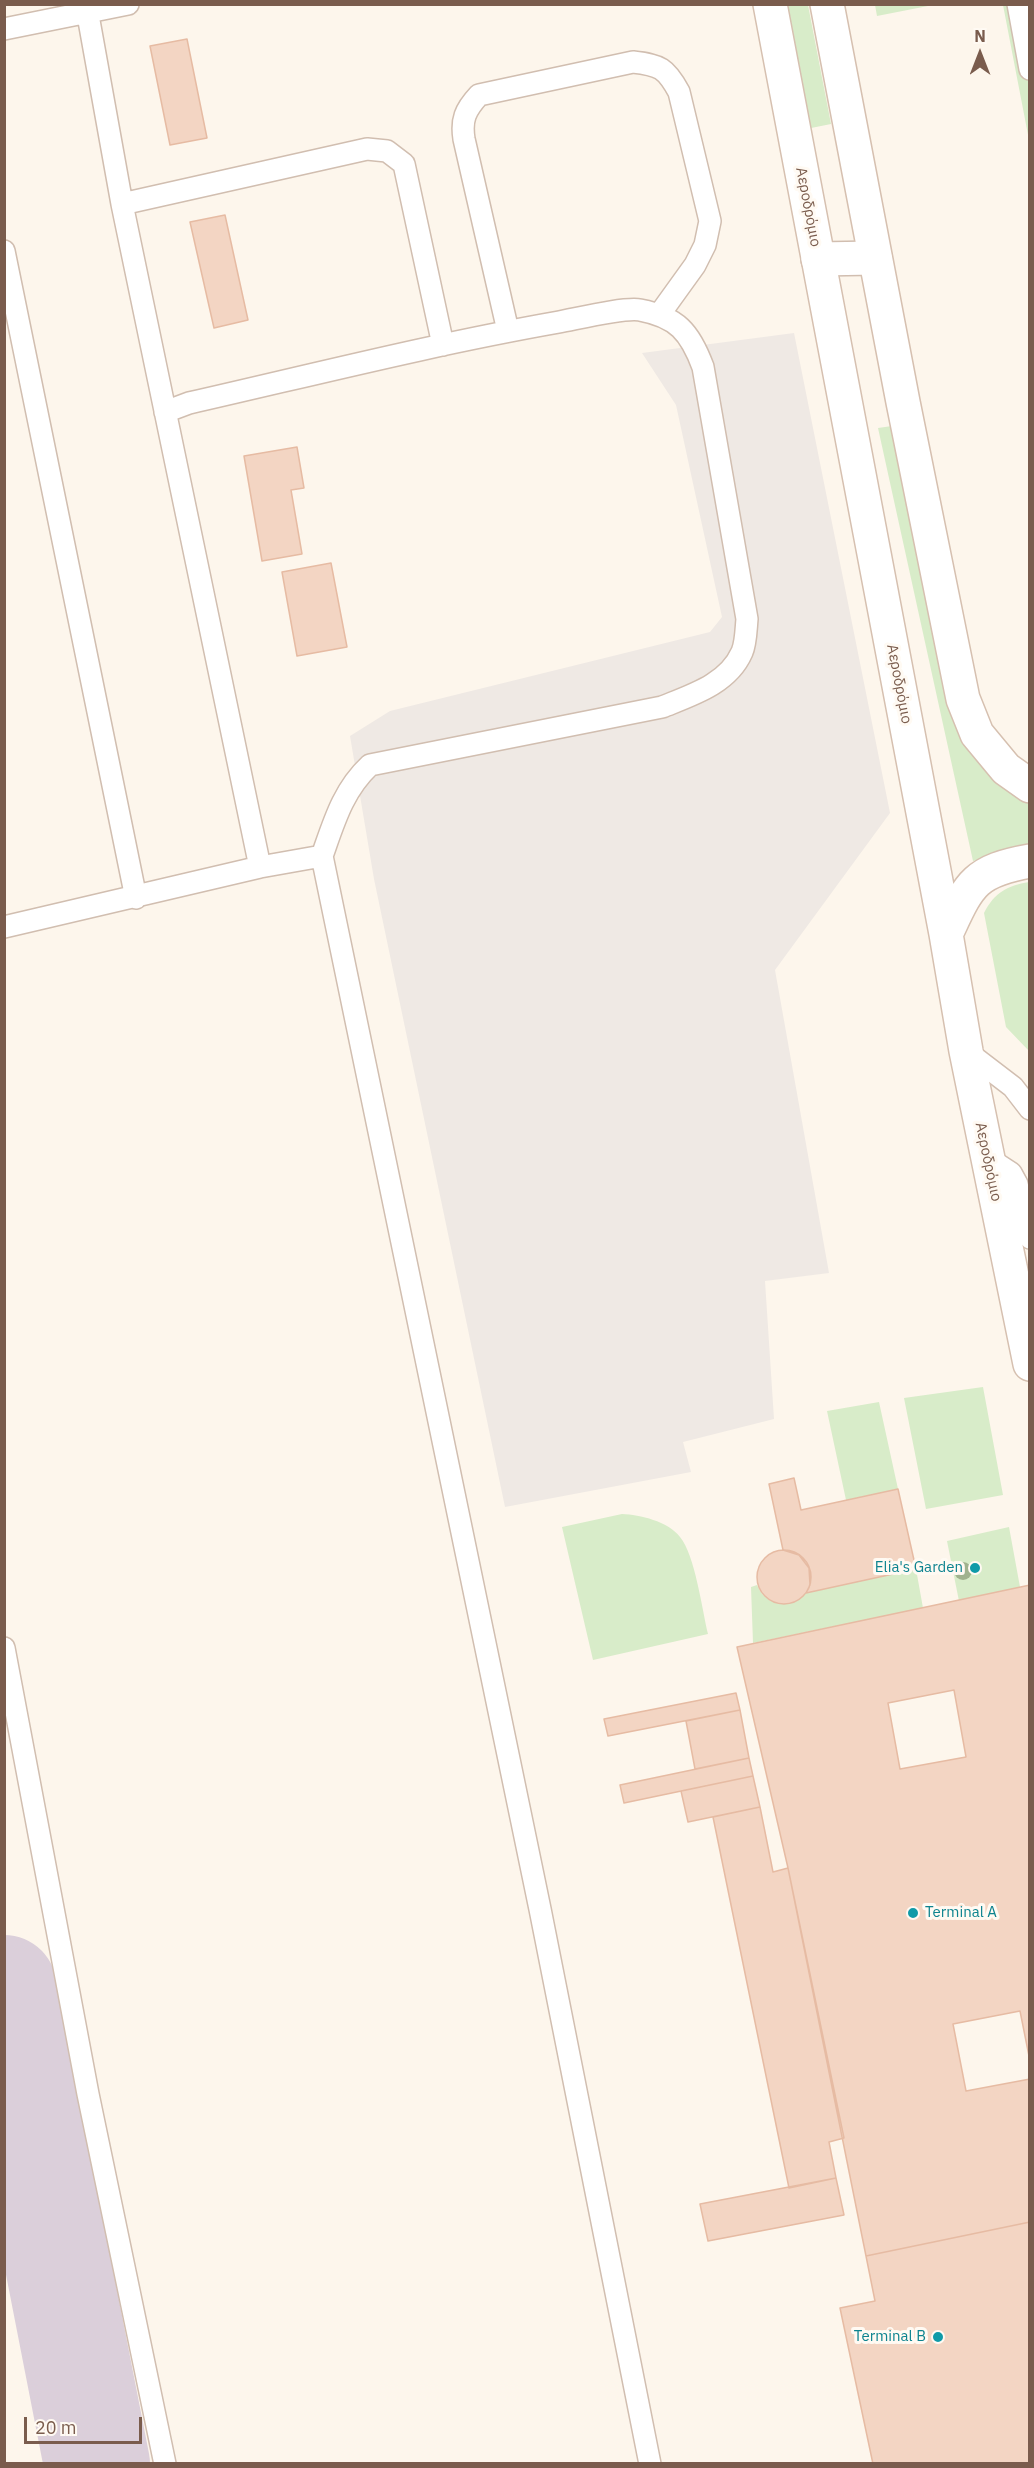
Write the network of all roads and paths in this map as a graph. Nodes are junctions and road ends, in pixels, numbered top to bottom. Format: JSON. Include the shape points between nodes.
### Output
{"nodes":[{"id":1,"x":128,"y":4,"type":"edge"},
{"id":2,"x":770,"y":4,"type":"edge"},
{"id":3,"x":827,"y":4,"type":"edge"},
{"id":4,"x":1017,"y":4,"type":"edge"},
{"id":5,"x":86,"y":8,"type":"edge"},
{"id":6,"x":4,"y":29,"type":"edge"},
{"id":7,"x":1029,"y":69,"type":"edge"},
{"id":8,"x":122,"y":204,"type":"junction"},
{"id":9,"x":4,"y":251,"type":"edge"},
{"id":10,"x":875,"y":258,"type":"junction"},
{"id":11,"x":818,"y":259,"type":"junction"},
{"id":12,"x":659,"y":315,"type":"junction"},
{"id":13,"x":508,"y":331,"type":"junction"},
{"id":14,"x":443,"y":345,"type":"junction"},
{"id":15,"x":165,"y":412,"type":"junction"},
{"id":16,"x":1029,"y":786,"type":"edge"},
{"id":17,"x":322,"y":856,"type":"junction"},
{"id":18,"x":1029,"y":861,"type":"edge"},
{"id":19,"x":260,"y":867,"type":"junction"},
{"id":20,"x":136,"y":898,"type":"junction"},
{"id":21,"x":4,"y":927,"type":"edge"},
{"id":22,"x":946,"y":934,"type":"junction"},
{"id":23,"x":966,"y":1051,"type":"junction"},
{"id":24,"x":1029,"y":1109,"type":"edge"},
{"id":25,"x":988,"y":1158,"type":"junction"},
{"id":26,"x":1029,"y":1238,"type":"edge"},
{"id":27,"x":1029,"y":1364,"type":"edge"},
{"id":28,"x":4,"y":1647,"type":"edge"},
{"id":29,"x":165,"y":2463,"type":"edge"},
{"id":30,"x":650,"y":2463,"type":"edge"}],
"edges":[{"from":1,"to":5,"type":"lane"},
{"from":2,"to":11,"type":"main road","name":"Αεροδρόμιο"},
{"from":3,"to":10,"type":"main road"},
{"from":4,"to":7,"type":"lane"},
{"from":5,"to":6,"type":"lane"},
{"from":5,"to":8,"type":"lane"},
{"from":8,"to":14,"type":"lane","via":[[367,149],[387,151],[404,165]]},
{"from":8,"to":15,"type":"lane"},
{"from":9,"to":20,"type":"lane"},
{"from":10,"to":11,"type":"main road"},
{"from":10,"to":16,"type":"main road","via":[[963,699],[977,734],[1006,769]]},
{"from":11,"to":22,"type":"main road","name":"Αεροδρόμιο"},
{"from":12,"to":13,"type":"lane","via":[[636,309]]},
{"from":12,"to":13,"type":"lane","via":[[695,265],[705,245],[710,221],[679,92],[669,74],[652,64],[633,63],[478,95],[467,108],[462,122],[464,140]]},
{"from":12,"to":17,"type":"lane","via":[[681,326],[703,367],[747,619],[742,651],[728,674],[702,692],[662,707],[370,765],[354,780],[336,815]]},
{"from":13,"to":14,"type":"lane"},
{"from":14,"to":15,"type":"lane","via":[[189,403]]},
{"from":15,"to":19,"type":"lane"},
{"from":17,"to":19,"type":"lane"},
{"from":17,"to":30,"type":"lane","via":[[540,1909]]},
{"from":18,"to":22,"type":"main road","via":[[985,873],[966,892]]},
{"from":19,"to":20,"type":"lane"},
{"from":20,"to":21,"type":"lane"},
{"from":22,"to":23,"type":"main road","name":"Αεροδρόμιο"},
{"from":23,"to":24,"type":"lane","via":[[1013,1087]]},
{"from":23,"to":25,"type":"main road","name":"Αεροδρόμιο"},
{"from":25,"to":26,"type":"lane","via":[[1011,1173],[1017,1184]]},
{"from":25,"to":27,"type":"main road","name":"Αεροδρόμιο"},
{"from":28,"to":29,"type":"lane","via":[[86,2083]]}]}
